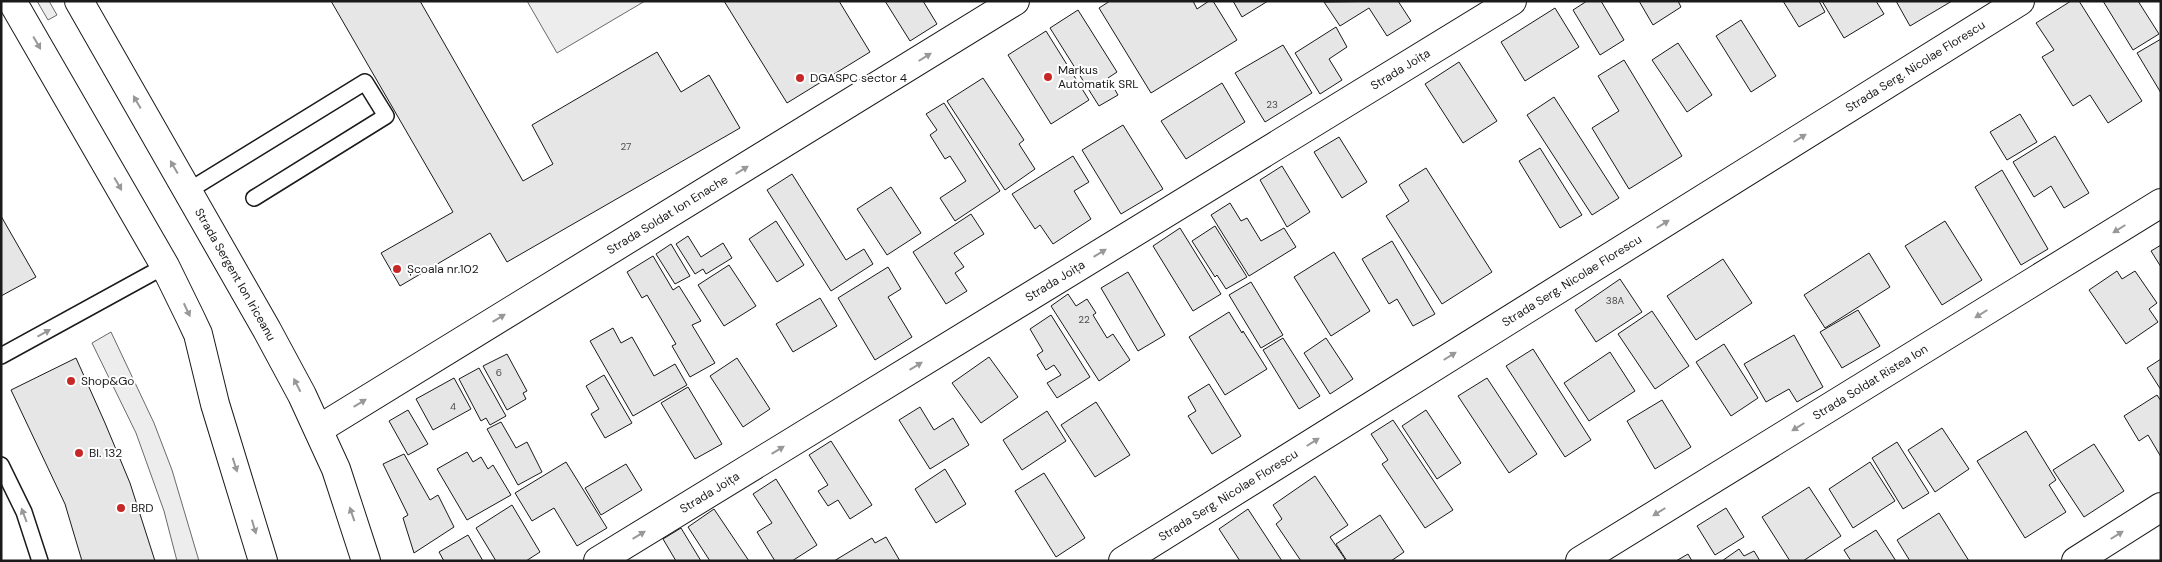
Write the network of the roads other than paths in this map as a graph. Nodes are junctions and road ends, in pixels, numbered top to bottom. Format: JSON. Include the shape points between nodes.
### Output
{"nodes":[{"id":1,"x":12,"y":1,"type":"edge"},
{"id":2,"x":79,"y":1,"type":"edge"},
{"id":3,"x":1015,"y":1,"type":"edge"},
{"id":4,"x":1512,"y":1,"type":"edge"},
{"id":5,"x":2020,"y":1,"type":"edge"},
{"id":6,"x":188,"y":191,"type":"junction"},
{"id":7,"x":254,"y":198,"type":"dead end"},
{"id":8,"x":2161,"y":203,"type":"edge"},
{"id":9,"x":165,"y":266,"type":"junction"},
{"id":10,"x":1,"y":356,"type":"edge"},
{"id":11,"x":319,"y":428,"type":"junction"},
{"id":12,"x":1,"y":465,"type":"edge"},
{"id":13,"x":2161,"y":507,"type":"edge"},
{"id":14,"x":40,"y":561,"type":"edge"},
{"id":15,"x":263,"y":561,"type":"edge"},
{"id":16,"x":366,"y":561,"type":"edge"},
{"id":17,"x":598,"y":561,"type":"edge"},
{"id":18,"x":1123,"y":561,"type":"edge"},
{"id":19,"x":1580,"y":561,"type":"edge"},
{"id":20,"x":2076,"y":561,"type":"edge"}],
"edges":[{"from":1,"to":9,"type":"street","one_way":true},
{"from":6,"to":2,"type":"street","name":"Strada Sergent Ion Iriceanu","one_way":true},
{"from":11,"to":3,"type":"street","name":"Strada Soldat Ion Enache","one_way":true},
{"from":17,"to":4,"type":"street","name":"Strada Joița","one_way":true},
{"from":18,"to":5,"type":"street","name":"Strada Serg. Nicolae Florescu","one_way":true},
{"from":6,"to":7,"type":"lane","via":[[365,82],[386,116]]},
{"from":11,"to":6,"type":"street","name":"Strada Sergent Ion Iriceanu","one_way":true},
{"from":8,"to":19,"type":"street","name":"Strada Soldat Ristea Ion","one_way":true},
{"from":10,"to":9,"type":"lane","one_way":true},
{"from":9,"to":15,"type":"street","one_way":true,"via":[[198,334],[217,411]]},
{"from":16,"to":11,"type":"street","name":"Strada Sergent Ion Iriceanu","one_way":true},
{"from":14,"to":12,"type":"lane","one_way":true,"via":[[24,512]]},
{"from":20,"to":13,"type":"street","one_way":true}]}
